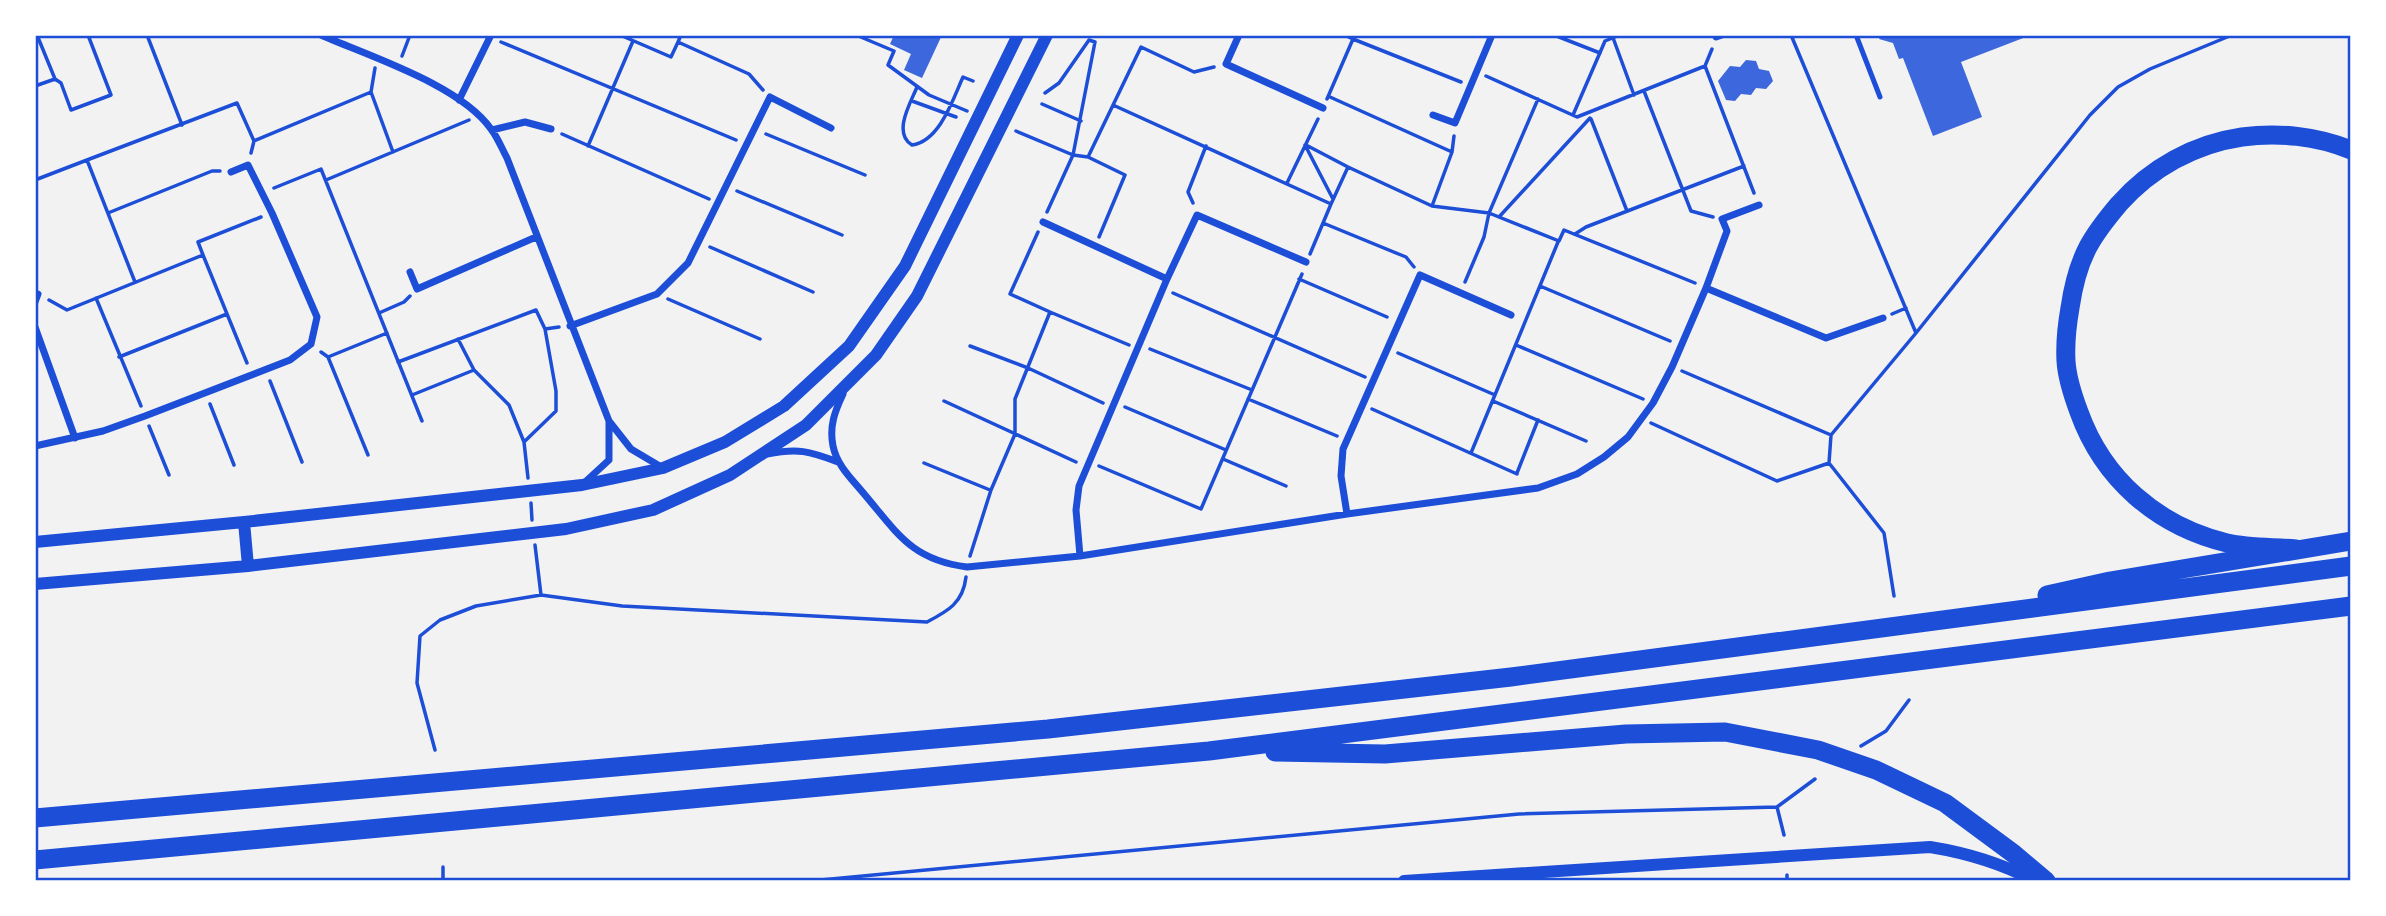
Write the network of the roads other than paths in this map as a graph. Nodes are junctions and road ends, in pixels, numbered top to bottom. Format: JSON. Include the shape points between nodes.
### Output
{"nodes":[{"id":1,"x":321,"y":35,"type":"edge"},
{"id":2,"x":1018,"y":35,"type":"edge"},
{"id":3,"x":1047,"y":35,"type":"edge"},
{"id":4,"x":1239,"y":35,"type":"edge"},
{"id":5,"x":1492,"y":35,"type":"edge"},
{"id":6,"x":1856,"y":35,"type":"edge"},
{"id":7,"x":490,"y":36,"type":"edge"},
{"id":8,"x":1880,"y":97,"type":"dead end"},
{"id":9,"x":459,"y":100,"type":"junction"},
{"id":10,"x":1323,"y":108,"type":"road end"},
{"id":11,"x":1433,"y":116,"type":"dead end"},
{"id":12,"x":831,"y":128,"type":"dead end"},
{"id":13,"x":551,"y":129,"type":"road end"},
{"id":14,"x":492,"y":130,"type":"junction"},
{"id":15,"x":2351,"y":150,"type":"edge"},
{"id":16,"x":231,"y":172,"type":"road end"},
{"id":17,"x":1759,"y":205,"type":"road end"},
{"id":18,"x":1042,"y":222,"type":"road end"},
{"id":19,"x":536,"y":237,"type":"junction"},
{"id":20,"x":1306,"y":262,"type":"road end"},
{"id":21,"x":410,"y":272,"type":"dead end"},
{"id":22,"x":1167,"y":279,"type":"junction"},
{"id":23,"x":1706,"y":288,"type":"junction"},
{"id":24,"x":1511,"y":315,"type":"dead end"},
{"id":25,"x":1883,"y":318,"type":"dead end"},
{"id":26,"x":570,"y":326,"type":"junction"},
{"id":27,"x":35,"y":327,"type":"edge"},
{"id":28,"x":845,"y":388,"type":"junction"},
{"id":29,"x":609,"y":421,"type":"junction"},
{"id":30,"x":75,"y":438,"type":"junction"},
{"id":31,"x":35,"y":446,"type":"edge"},
{"id":32,"x":763,"y":455,"type":"junction"},
{"id":33,"x":838,"y":462,"type":"junction"},
{"id":34,"x":663,"y":468,"type":"junction"},
{"id":35,"x":582,"y":485,"type":"junction"},
{"id":36,"x":1347,"y":514,"type":"junction"},
{"id":37,"x":244,"y":522,"type":"junction"},
{"id":38,"x":38,"y":539,"type":"edge"},
{"id":39,"x":2351,"y":541,"type":"edge"},
{"id":40,"x":2296,"y":549,"type":"junction"},
{"id":41,"x":1080,"y":556,"type":"junction"},
{"id":42,"x":248,"y":566,"type":"junction"},
{"id":43,"x":2351,"y":566,"type":"edge"},
{"id":44,"x":35,"y":584,"type":"edge"},
{"id":45,"x":2351,"y":606,"type":"edge"},
{"id":46,"x":1934,"y":620,"type":"junction"},
{"id":47,"x":1209,"y":751,"type":"junction"},
{"id":48,"x":35,"y":818,"type":"edge"},
{"id":49,"x":35,"y":860,"type":"edge"},
{"id":50,"x":1484,"y":878,"type":"edge"},
{"id":51,"x":1404,"y":881,"type":"edge"},
{"id":52,"x":2035,"y":881,"type":"edge"},
{"id":53,"x":2046,"y":881,"type":"edge"}],
"edges":[{"from":1,"to":9,"type":"street"},
{"from":2,"to":34,"type":"street","via":[[905,266],[849,346],[784,406],[725,442]]},
{"from":3,"to":28,"type":"street","via":[[917,296],[876,355]]},
{"from":4,"to":10,"type":"street","via":[[1226,64]]},
{"from":5,"to":11,"type":"street","via":[[1455,123]]},
{"from":6,"to":8,"type":"lane"},
{"from":7,"to":9,"type":"street"},
{"from":9,"to":14,"type":"street"},
{"from":12,"to":26,"type":"street","via":[[770,97],[688,263],[657,294]]},
{"from":13,"to":14,"type":"street","via":[[526,122]]},
{"from":14,"to":19,"type":"street"},
{"from":15,"to":40,"type":"highway","via":[[2299,136],[2260,135],[2224,140],[2159,168],[2131,190],[2087,248],[2074,284],[2066,332],[2066,363],[2087,434],[2117,479],[2136,498],[2190,531],[2228,543]]},
{"from":16,"to":30,"type":"street","via":[[248,165],[272,213],[317,317],[311,344],[290,360],[265,370]]},
{"from":17,"to":23,"type":"street","via":[[1722,219],[1727,231]]},
{"from":18,"to":22,"type":"street"},
{"from":19,"to":21,"type":"street","via":[[416,289]]},
{"from":19,"to":26,"type":"street"},
{"from":20,"to":22,"type":"street","via":[[1197,215]]},
{"from":22,"to":41,"type":"street","via":[[1077,498]]},
{"from":23,"to":25,"type":"street","via":[[1826,338]]},
{"from":23,"to":36,"type":"street","via":[[1672,367],[1642,419],[1628,437],[1577,474],[1538,488]]},
{"from":24,"to":36,"type":"street","via":[[1420,275],[1346,440],[1341,476]]},
{"from":26,"to":29,"type":"street"},
{"from":27,"to":30,"type":"street"},
{"from":28,"to":32,"type":"street","via":[[806,425]]},
{"from":28,"to":33,"type":"street","via":[[832,419]]},
{"from":29,"to":34,"type":"street","via":[[631,449]]},
{"from":29,"to":35,"type":"street","via":[[609,460]]},
{"from":30,"to":31,"type":"street"},
{"from":32,"to":33,"type":"street","via":[[793,449]]},
{"from":32,"to":42,"type":"street","via":[[653,510],[566,529]]},
{"from":33,"to":41,"type":"street","via":[[899,537],[931,558],[967,567]]},
{"from":34,"to":35,"type":"street"},
{"from":35,"to":37,"type":"street"},
{"from":36,"to":41,"type":"street"},
{"from":37,"to":38,"type":"street"},
{"from":37,"to":42,"type":"street"},
{"from":39,"to":40,"type":"highway"},
{"from":40,"to":46,"type":"highway","via":[[2110,580]]},
{"from":42,"to":44,"type":"street"},
{"from":43,"to":46,"type":"highway"},
{"from":45,"to":47,"type":"highway"},
{"from":46,"to":48,"type":"highway","via":[[1511,677],[1048,729]]},
{"from":47,"to":49,"type":"highway"},
{"from":47,"to":53,"type":"highway","via":[[1385,754],[1626,734],[1726,732],[1818,750],[1876,770],[1945,803]]},
{"from":50,"to":51,"type":"street"},
{"from":50,"to":52,"type":"street","via":[[1930,847],[1999,863]]}]}
